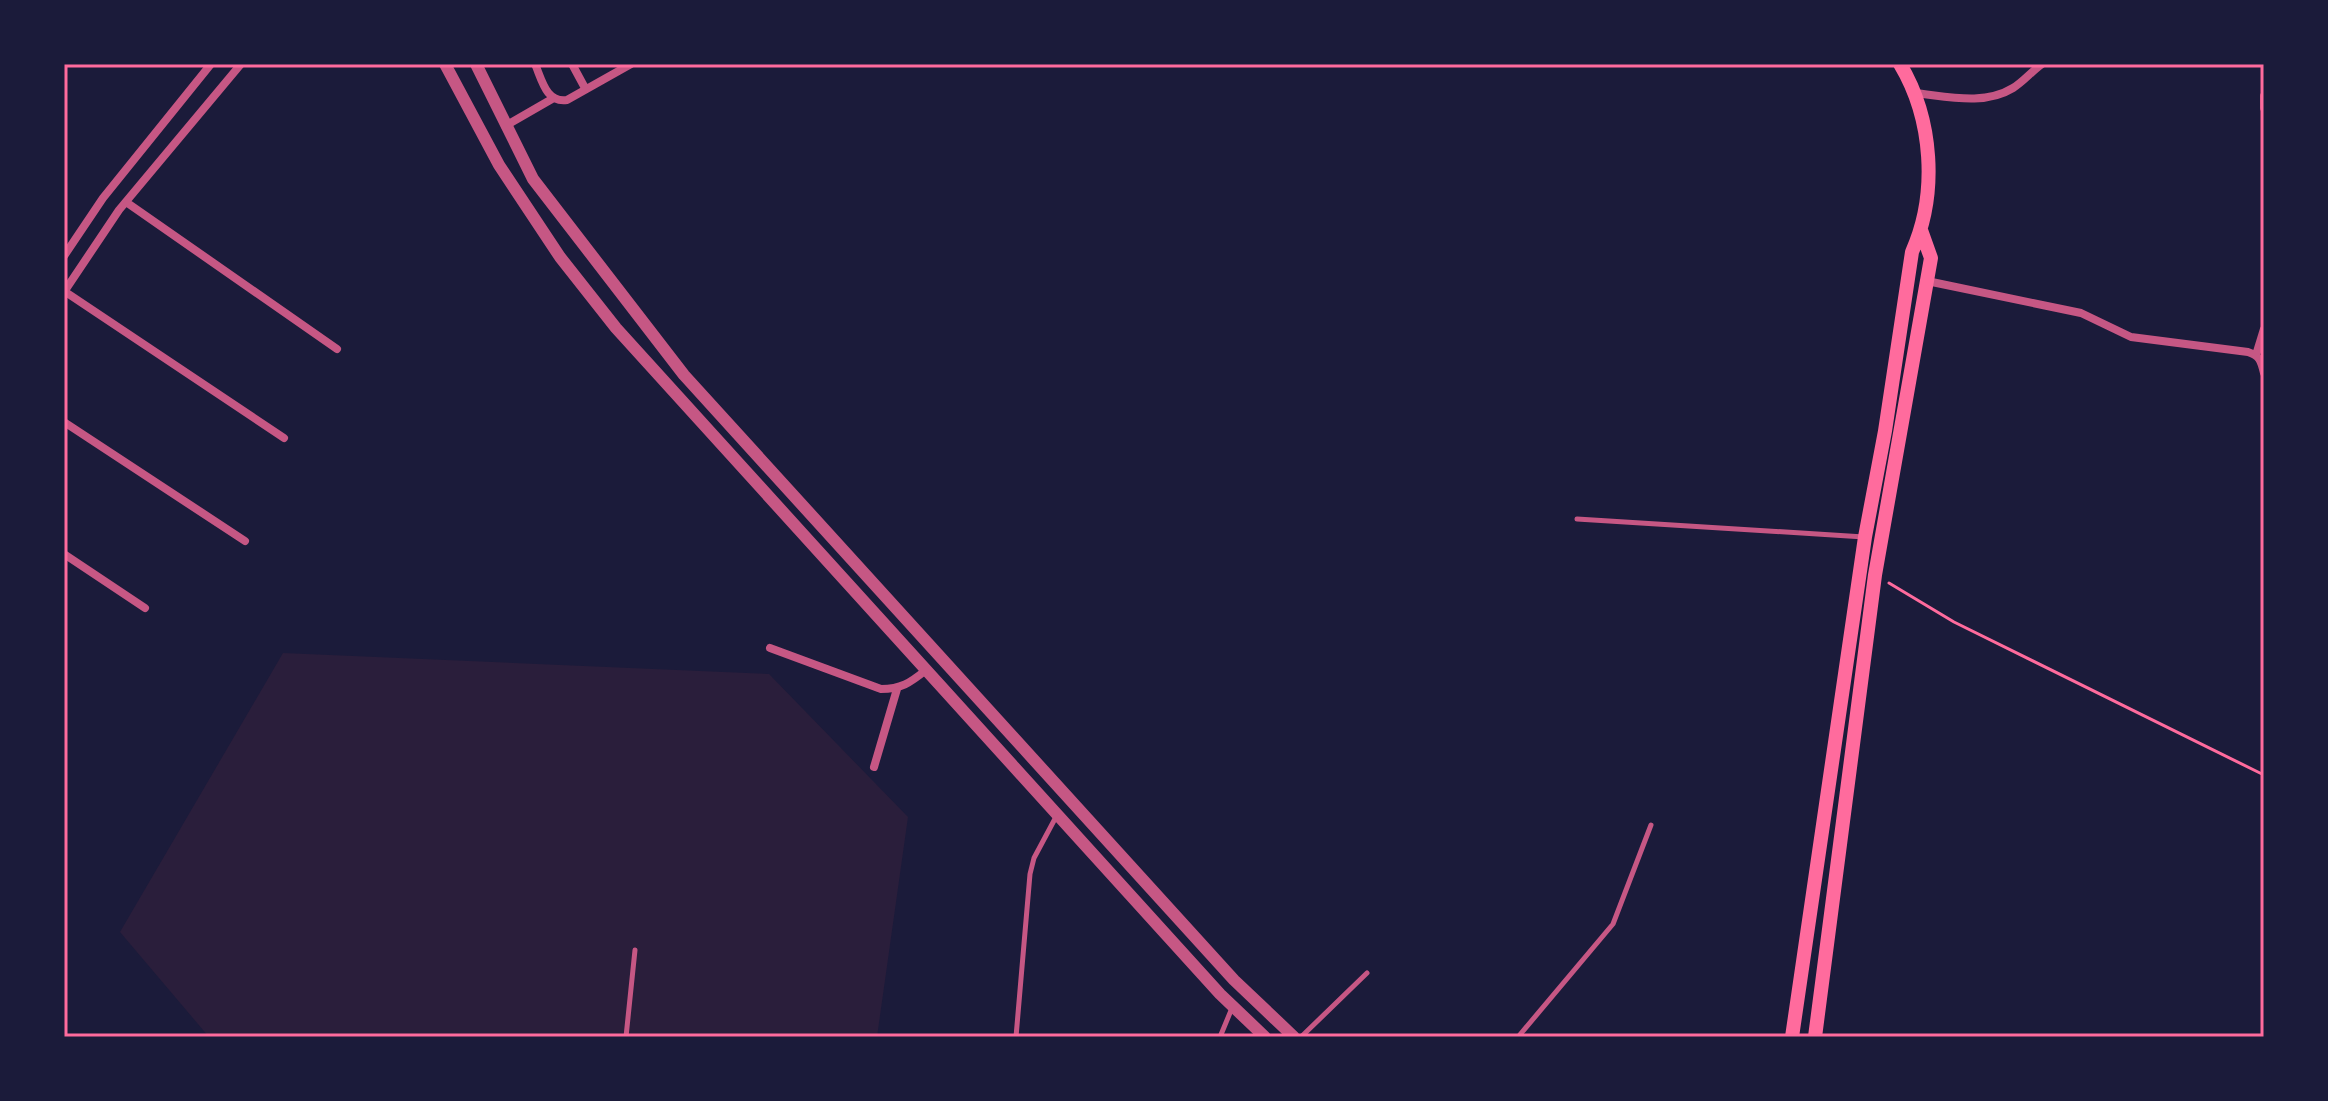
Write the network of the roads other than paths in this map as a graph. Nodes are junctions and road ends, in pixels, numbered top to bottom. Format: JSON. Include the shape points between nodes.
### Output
{"nodes":[{"id":1,"x":211,"y":64,"type":"edge"},
{"id":2,"x":241,"y":64,"type":"edge"},
{"id":3,"x":445,"y":64,"type":"edge"},
{"id":4,"x":476,"y":64,"type":"edge"},
{"id":5,"x":535,"y":64,"type":"edge"},
{"id":6,"x":572,"y":64,"type":"edge"},
{"id":7,"x":631,"y":64,"type":"edge"},
{"id":8,"x":1900,"y":64,"type":"edge"},
{"id":9,"x":2042,"y":64,"type":"edge"},
{"id":10,"x":585,"y":88,"type":"junction"},
{"id":11,"x":1914,"y":93,"type":"junction"},
{"id":12,"x":2264,"y":96,"type":"edge"},
{"id":13,"x":552,"y":99,"type":"junction"},
{"id":14,"x":2264,"y":108,"type":"edge"},
{"id":15,"x":505,"y":126,"type":"junction"},
{"id":16,"x":126,"y":202,"type":"junction"},
{"id":17,"x":1921,"y":230,"type":"junction"},
{"id":18,"x":64,"y":256,"type":"edge"},
{"id":19,"x":1927,"y":281,"type":"junction"},
{"id":20,"x":64,"y":291,"type":"edge"},
{"id":21,"x":2264,"y":329,"type":"edge"},
{"id":22,"x":337,"y":349,"type":"dead end"},
{"id":23,"x":2256,"y":355,"type":"junction"},
{"id":24,"x":2264,"y":373,"type":"edge"},
{"id":25,"x":64,"y":422,"type":"edge"},
{"id":26,"x":284,"y":438,"type":"dead end"},
{"id":27,"x":1577,"y":519,"type":"dead end"},
{"id":28,"x":1865,"y":537,"type":"junction"},
{"id":29,"x":245,"y":541,"type":"dead end"},
{"id":30,"x":64,"y":554,"type":"edge"},
{"id":31,"x":145,"y":608,"type":"dead end"},
{"id":32,"x":770,"y":648,"type":"dead end"},
{"id":33,"x":926,"y":670,"type":"junction"},
{"id":34,"x":897,"y":689,"type":"junction"},
{"id":35,"x":874,"y":767,"type":"dead end"},
{"id":36,"x":1057,"y":815,"type":"junction"},
{"id":37,"x":1651,"y":825,"type":"dead end"},
{"id":38,"x":635,"y":950,"type":"dead end"},
{"id":39,"x":1367,"y":973,"type":"dead end"},
{"id":40,"x":1233,"y":1006,"type":"junction"},
{"id":41,"x":626,"y":1037,"type":"edge"},
{"id":42,"x":1016,"y":1037,"type":"edge"},
{"id":43,"x":1220,"y":1037,"type":"edge"},
{"id":44,"x":1265,"y":1037,"type":"edge"},
{"id":45,"x":1294,"y":1037,"type":"edge"},
{"id":46,"x":1301,"y":1037,"type":"edge"},
{"id":47,"x":1518,"y":1037,"type":"edge"},
{"id":48,"x":1792,"y":1037,"type":"edge"},
{"id":49,"x":1815,"y":1037,"type":"edge"}],
"edges":[{"from":1,"to":18,"type":"street","via":[[103,198]]},
{"from":2,"to":16,"type":"street"},
{"from":3,"to":33,"type":"street","via":[[499,165],[560,257],[616,328]]},
{"from":4,"to":15,"type":"street"},
{"from":5,"to":13,"type":"street"},
{"from":6,"to":10,"type":"street"},
{"from":7,"to":10,"type":"street"},
{"from":8,"to":11,"type":"main road"},
{"from":9,"to":11,"type":"street","via":[[1996,96]]},
{"from":10,"to":13,"type":"street","via":[[567,100]]},
{"from":11,"to":17,"type":"main road","via":[[1928,148]]},
{"from":12,"to":14,"type":"street"},
{"from":13,"to":15,"type":"street"},
{"from":15,"to":45,"type":"street","via":[[558,215],[684,375],[1234,980]]},
{"from":16,"to":20,"type":"street"},
{"from":16,"to":22,"type":"street"},
{"from":17,"to":19,"type":"main road","via":[[1931,258]]},
{"from":17,"to":28,"type":"main road","via":[[1912,252]]},
{"from":19,"to":23,"type":"street","via":[[2081,313],[2131,337]]},
{"from":19,"to":49,"type":"main road","via":[[1875,575]]},
{"from":20,"to":26,"type":"street"},
{"from":21,"to":23,"type":"street"},
{"from":23,"to":24,"type":"street"},
{"from":25,"to":29,"type":"street"},
{"from":27,"to":28,"type":"lane"},
{"from":28,"to":48,"type":"main road"},
{"from":30,"to":31,"type":"street"},
{"from":32,"to":34,"type":"street","via":[[868,685]]},
{"from":33,"to":34,"type":"street"},
{"from":33,"to":36,"type":"street"},
{"from":34,"to":35,"type":"street"},
{"from":36,"to":40,"type":"street"},
{"from":36,"to":42,"type":"lane","via":[[1030,874]]},
{"from":37,"to":47,"type":"lane","via":[[1613,924]]},
{"from":38,"to":41,"type":"lane"},
{"from":39,"to":46,"type":"lane"},
{"from":40,"to":43,"type":"lane"},
{"from":40,"to":44,"type":"street"}]}
